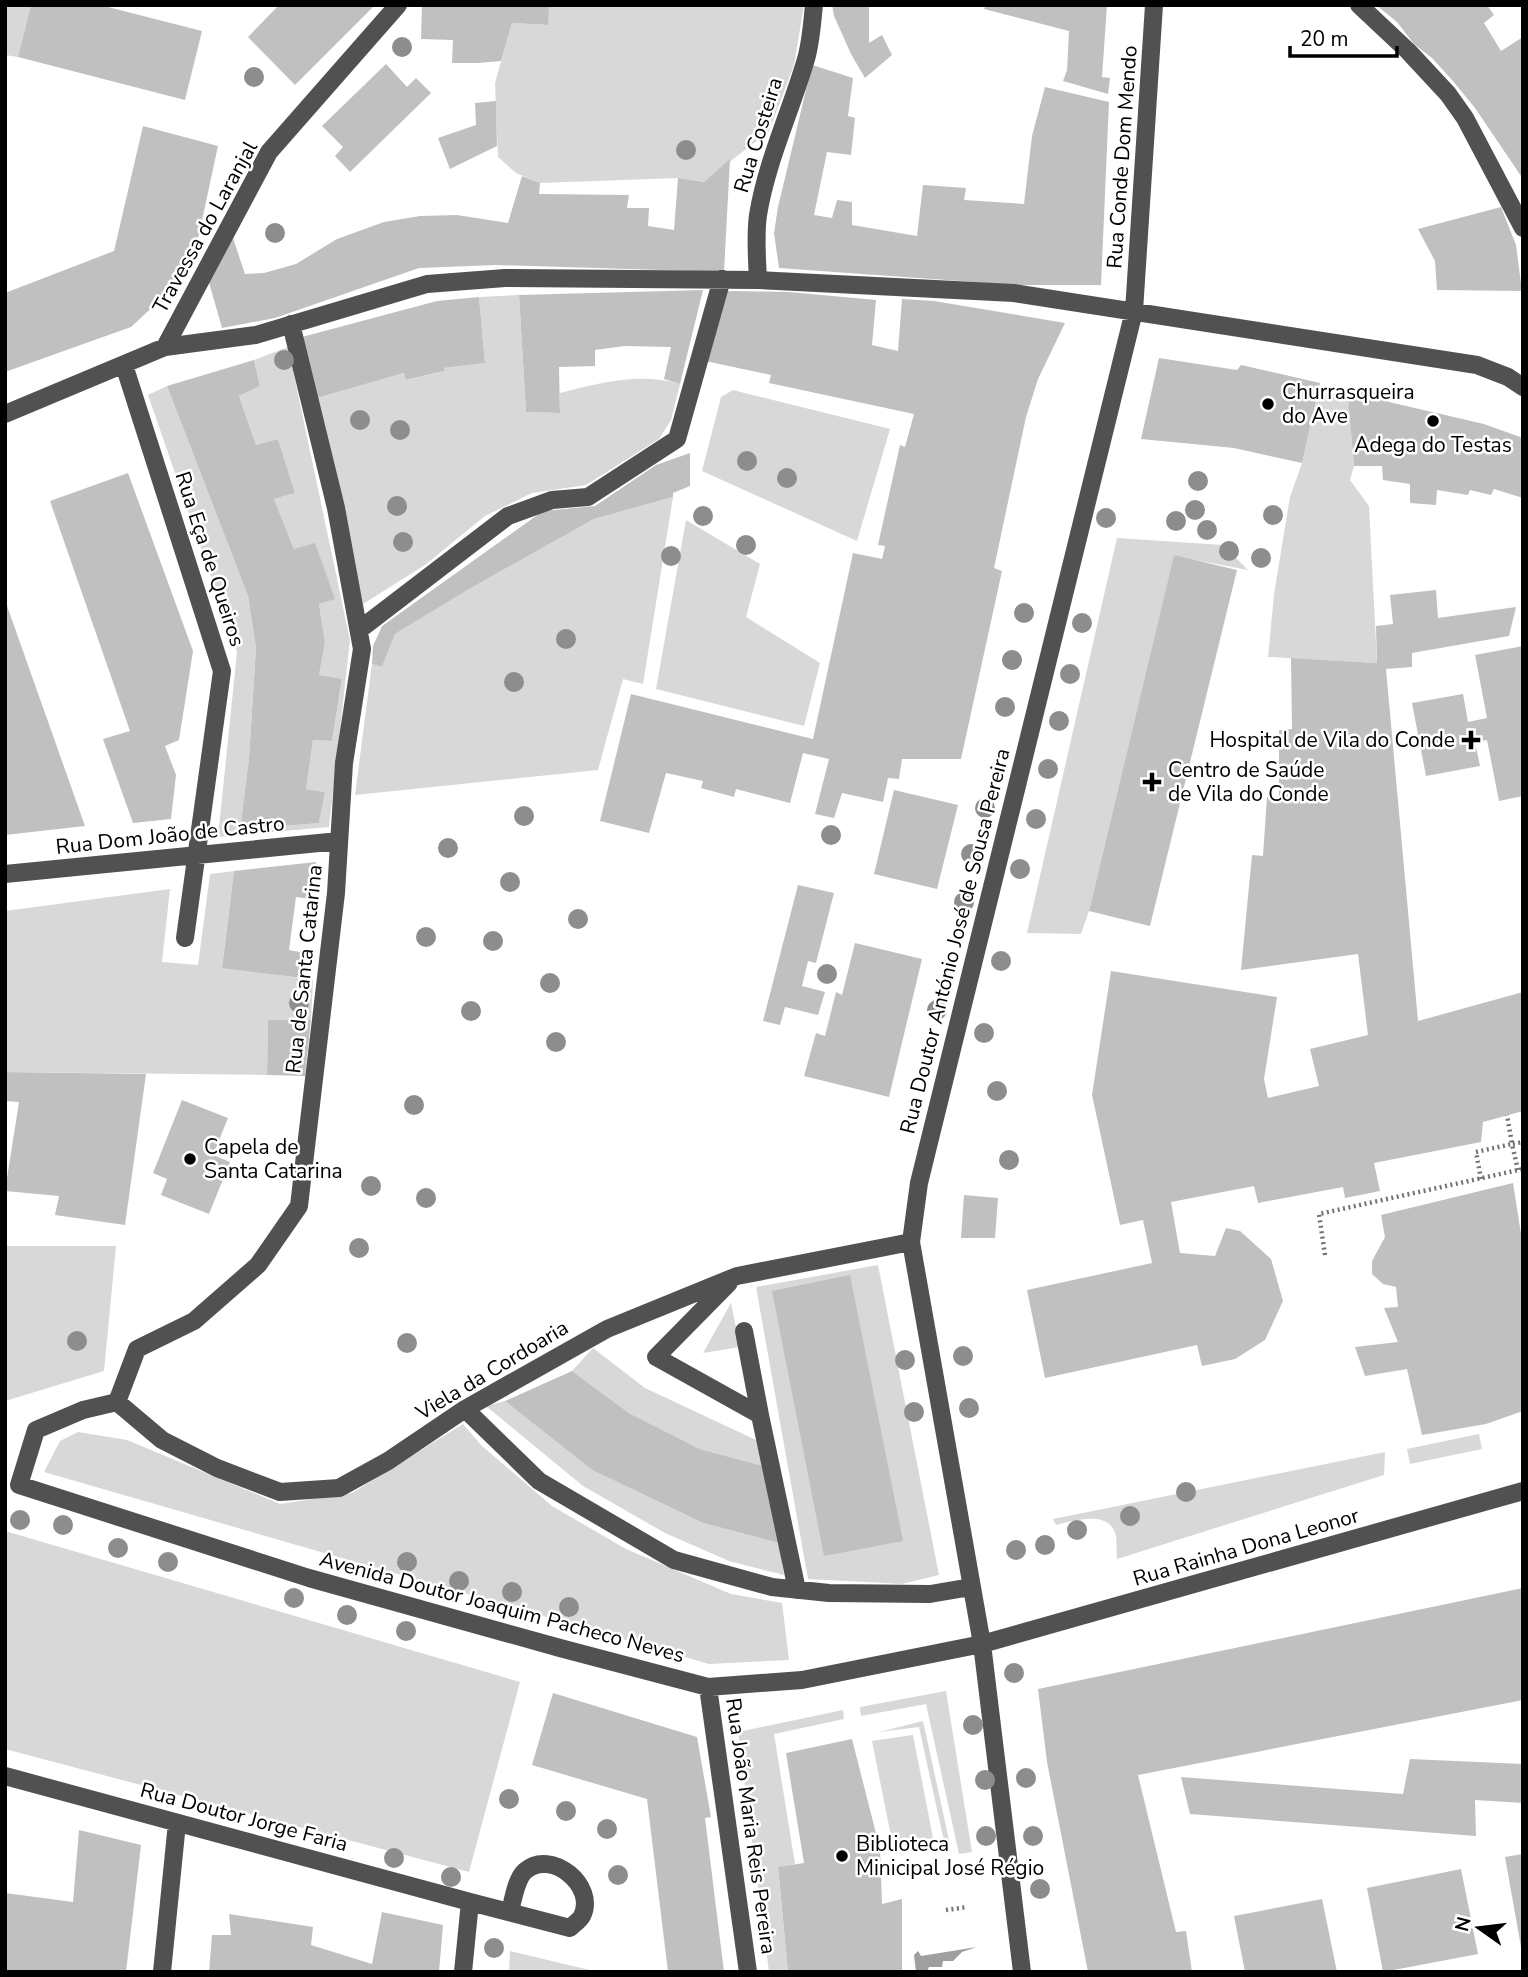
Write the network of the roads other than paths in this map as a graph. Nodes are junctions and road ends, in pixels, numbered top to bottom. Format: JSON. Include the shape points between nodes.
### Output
{"nodes":[{"id":1,"x":398,"y":5,"type":"edge"},
{"id":2,"x":814,"y":5,"type":"edge"},
{"id":3,"x":1154,"y":5,"type":"edge"},
{"id":4,"x":1359,"y":5,"type":"edge"},
{"id":5,"x":1522,"y":223,"type":"edge"},
{"id":6,"x":722,"y":279,"type":"junction"},
{"id":7,"x":758,"y":280,"type":"junction"},
{"id":8,"x":1134,"y":311,"type":"junction"},
{"id":9,"x":291,"y":324,"type":"junction"},
{"id":10,"x":165,"y":347,"type":"junction"},
{"id":11,"x":124,"y":365,"type":"junction"},
{"id":12,"x":1523,"y":387,"type":"edge"},
{"id":13,"x":5,"y":414,"type":"edge"},
{"id":14,"x":359,"y":630,"type":"junction"},
{"id":15,"x":339,"y":841,"type":"junction"},
{"id":16,"x":197,"y":855,"type":"junction"},
{"id":17,"x":5,"y":874,"type":"edge"},
{"id":18,"x":185,"y":937,"type":"dead end"},
{"id":19,"x":911,"y":1242,"type":"junction"},
{"id":20,"x":737,"y":1276,"type":"junction"},
{"id":21,"x":744,"y":1331,"type":"dead end"},
{"id":22,"x":117,"y":1402,"type":"junction"},
{"id":23,"x":465,"y":1409,"type":"junction"},
{"id":24,"x":760,"y":1415,"type":"junction"},
{"id":25,"x":1523,"y":1491,"type":"edge"},
{"id":26,"x":971,"y":1587,"type":"junction"},
{"id":27,"x":797,"y":1590,"type":"junction"},
{"id":28,"x":982,"y":1644,"type":"junction"},
{"id":29,"x":708,"y":1687,"type":"junction"},
{"id":30,"x":5,"y":1776,"type":"edge"},
{"id":31,"x":177,"y":1823,"type":"junction"},
{"id":32,"x":470,"y":1902,"type":"junction"},
{"id":33,"x":510,"y":1912,"type":"dead end"},
{"id":34,"x":162,"y":1972,"type":"edge"},
{"id":35,"x":463,"y":1972,"type":"edge"},
{"id":36,"x":748,"y":1972,"type":"edge"},
{"id":37,"x":1022,"y":1972,"type":"edge"}],
"edges":[{"from":1,"to":10,"type":"street","name":"Travessa do Laranjal","via":[[269,152]]},
{"from":2,"to":7,"type":"street","name":"Rua Costeira","via":[[807,58],[775,147],[758,217]]},
{"from":3,"to":8,"type":"street","name":"Rua Conde Dom Mendo"},
{"from":4,"to":5,"type":"street","via":[[1448,94]]},
{"from":6,"to":7,"type":"street"},
{"from":6,"to":9,"type":"street","via":[[464,280],[415,287]]},
{"from":6,"to":14,"type":"street","via":[[677,439],[588,498],[552,499],[508,516]]},
{"from":7,"to":8,"type":"street","via":[[1014,293]]},
{"from":8,"to":12,"type":"street","via":[[1477,365]]},
{"from":8,"to":19,"type":"street","name":"Rua Doutor António José de Sousa Pereira","via":[[919,1183]]},
{"from":9,"to":10,"type":"street","via":[[256,335]]},
{"from":9,"to":14,"type":"street","name":"Rua de Santa Catarina","via":[[336,508]]},
{"from":10,"to":11,"type":"street"},
{"from":11,"to":13,"type":"street"},
{"from":11,"to":16,"type":"street","name":"Rua Eça de Queiros","via":[[222,671]]},
{"from":14,"to":15,"type":"street","name":"Rua de Santa Catarina","via":[[362,649],[344,763]]},
{"from":15,"to":16,"type":"street","name":"Rua Dom João de Castro"},
{"from":15,"to":22,"type":"street","name":"Rua de Santa Catarina","via":[[299,1206],[258,1265],[194,1321],[136,1349]]},
{"from":16,"to":17,"type":"street","name":"Rua Dom João de Castro"},
{"from":16,"to":18,"type":"street","name":"Rua Eça de Queiros"},
{"from":19,"to":20,"type":"street","name":"Viela da Cordoaria"},
{"from":19,"to":26,"type":"street","name":"Rua Doutor António José de Sousa Pereira"},
{"from":20,"to":23,"type":"street","name":"Viela da Cordoaria","via":[[607,1329]]},
{"from":20,"to":24,"type":"street","via":[[656,1357]]},
{"from":21,"to":24,"type":"street"},
{"from":22,"to":23,"type":"street","name":"Viela da Cordoaria","via":[[162,1440],[280,1492],[339,1488]]},
{"from":22,"to":29,"type":"street","name":"Avenida Doutor Joaquim Pacheco Neves","via":[[83,1410],[36,1430],[19,1485],[322,1581]]},
{"from":23,"to":27,"type":"street","via":[[540,1481],[674,1560]]},
{"from":24,"to":27,"type":"street"},
{"from":25,"to":28,"type":"street","name":"Rua Rainha Dona Leonor"},
{"from":26,"to":27,"type":"street","via":[[901,1595]]},
{"from":26,"to":28,"type":"street","name":"Rua Doutor António José de Sousa Pereira"},
{"from":28,"to":29,"type":"street","name":"Avenida Doutor Joaquim Pacheco Neves","via":[[802,1680]]},
{"from":28,"to":37,"type":"street","name":"Rua Doutor António José de Sousa Pereira"},
{"from":29,"to":36,"type":"street","name":"Rua João Maria Reis Pereira"},
{"from":30,"to":31,"type":"street","name":"Rua Doutor Jorge Faria"},
{"from":31,"to":32,"type":"street","name":"Rua Doutor Jorge Faria"},
{"from":31,"to":34,"type":"street"},
{"from":32,"to":33,"type":"street","name":"Rua Doutor Jorge Faria"},
{"from":32,"to":35,"type":"street"}]}
